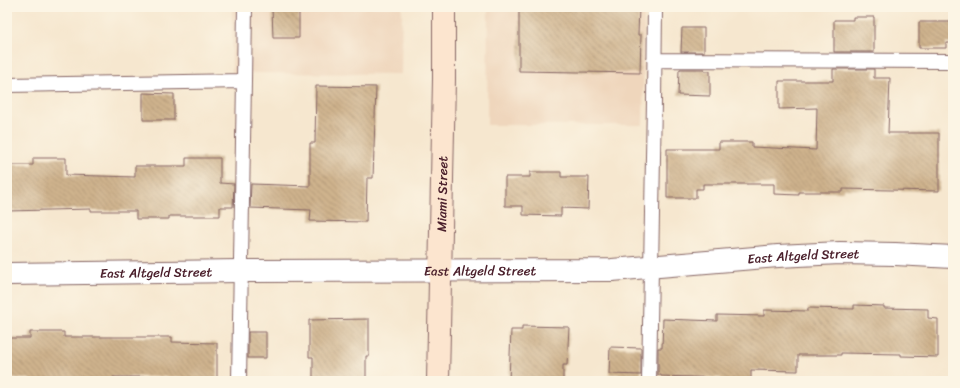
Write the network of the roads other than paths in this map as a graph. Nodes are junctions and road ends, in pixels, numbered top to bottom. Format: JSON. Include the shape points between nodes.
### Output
{"nodes":[{"id":1,"x":245,"y":7,"type":"edge"},
{"id":2,"x":444,"y":7,"type":"edge"},
{"id":3,"x":655,"y":7,"type":"edge"},
{"id":4,"x":654,"y":60,"type":"junction"},
{"id":5,"x":953,"y":61,"type":"edge"},
{"id":6,"x":244,"y":80,"type":"junction"},
{"id":7,"x":7,"y":85,"type":"edge"},
{"id":8,"x":953,"y":257,"type":"edge"},
{"id":9,"x":651,"y":266,"type":"junction"},
{"id":10,"x":440,"y":270,"type":"junction"},
{"id":11,"x":240,"y":271,"type":"junction"},
{"id":12,"x":7,"y":274,"type":"edge"},
{"id":13,"x":239,"y":381,"type":"edge"},
{"id":14,"x":438,"y":381,"type":"edge"},
{"id":15,"x":649,"y":381,"type":"edge"}],
"edges":[{"from":1,"to":6,"type":"lane"},
{"from":2,"to":10,"type":"street","name":"Miami Street"},
{"from":3,"to":4,"type":"lane"},
{"from":4,"to":5,"type":"lane"},
{"from":4,"to":9,"type":"lane"},
{"from":6,"to":7,"type":"lane"},
{"from":6,"to":11,"type":"lane"},
{"from":8,"to":9,"type":"street","name":"East Altgeld Street","via":[[840,253]]},
{"from":9,"to":10,"type":"street","name":"East Altgeld Street","via":[[612,270]]},
{"from":9,"to":15,"type":"lane"},
{"from":10,"to":11,"type":"street","name":"East Altgeld Street"},
{"from":10,"to":14,"type":"street","name":"Miami Street"},
{"from":11,"to":12,"type":"street","name":"East Altgeld Street"},
{"from":11,"to":13,"type":"lane"}]}
